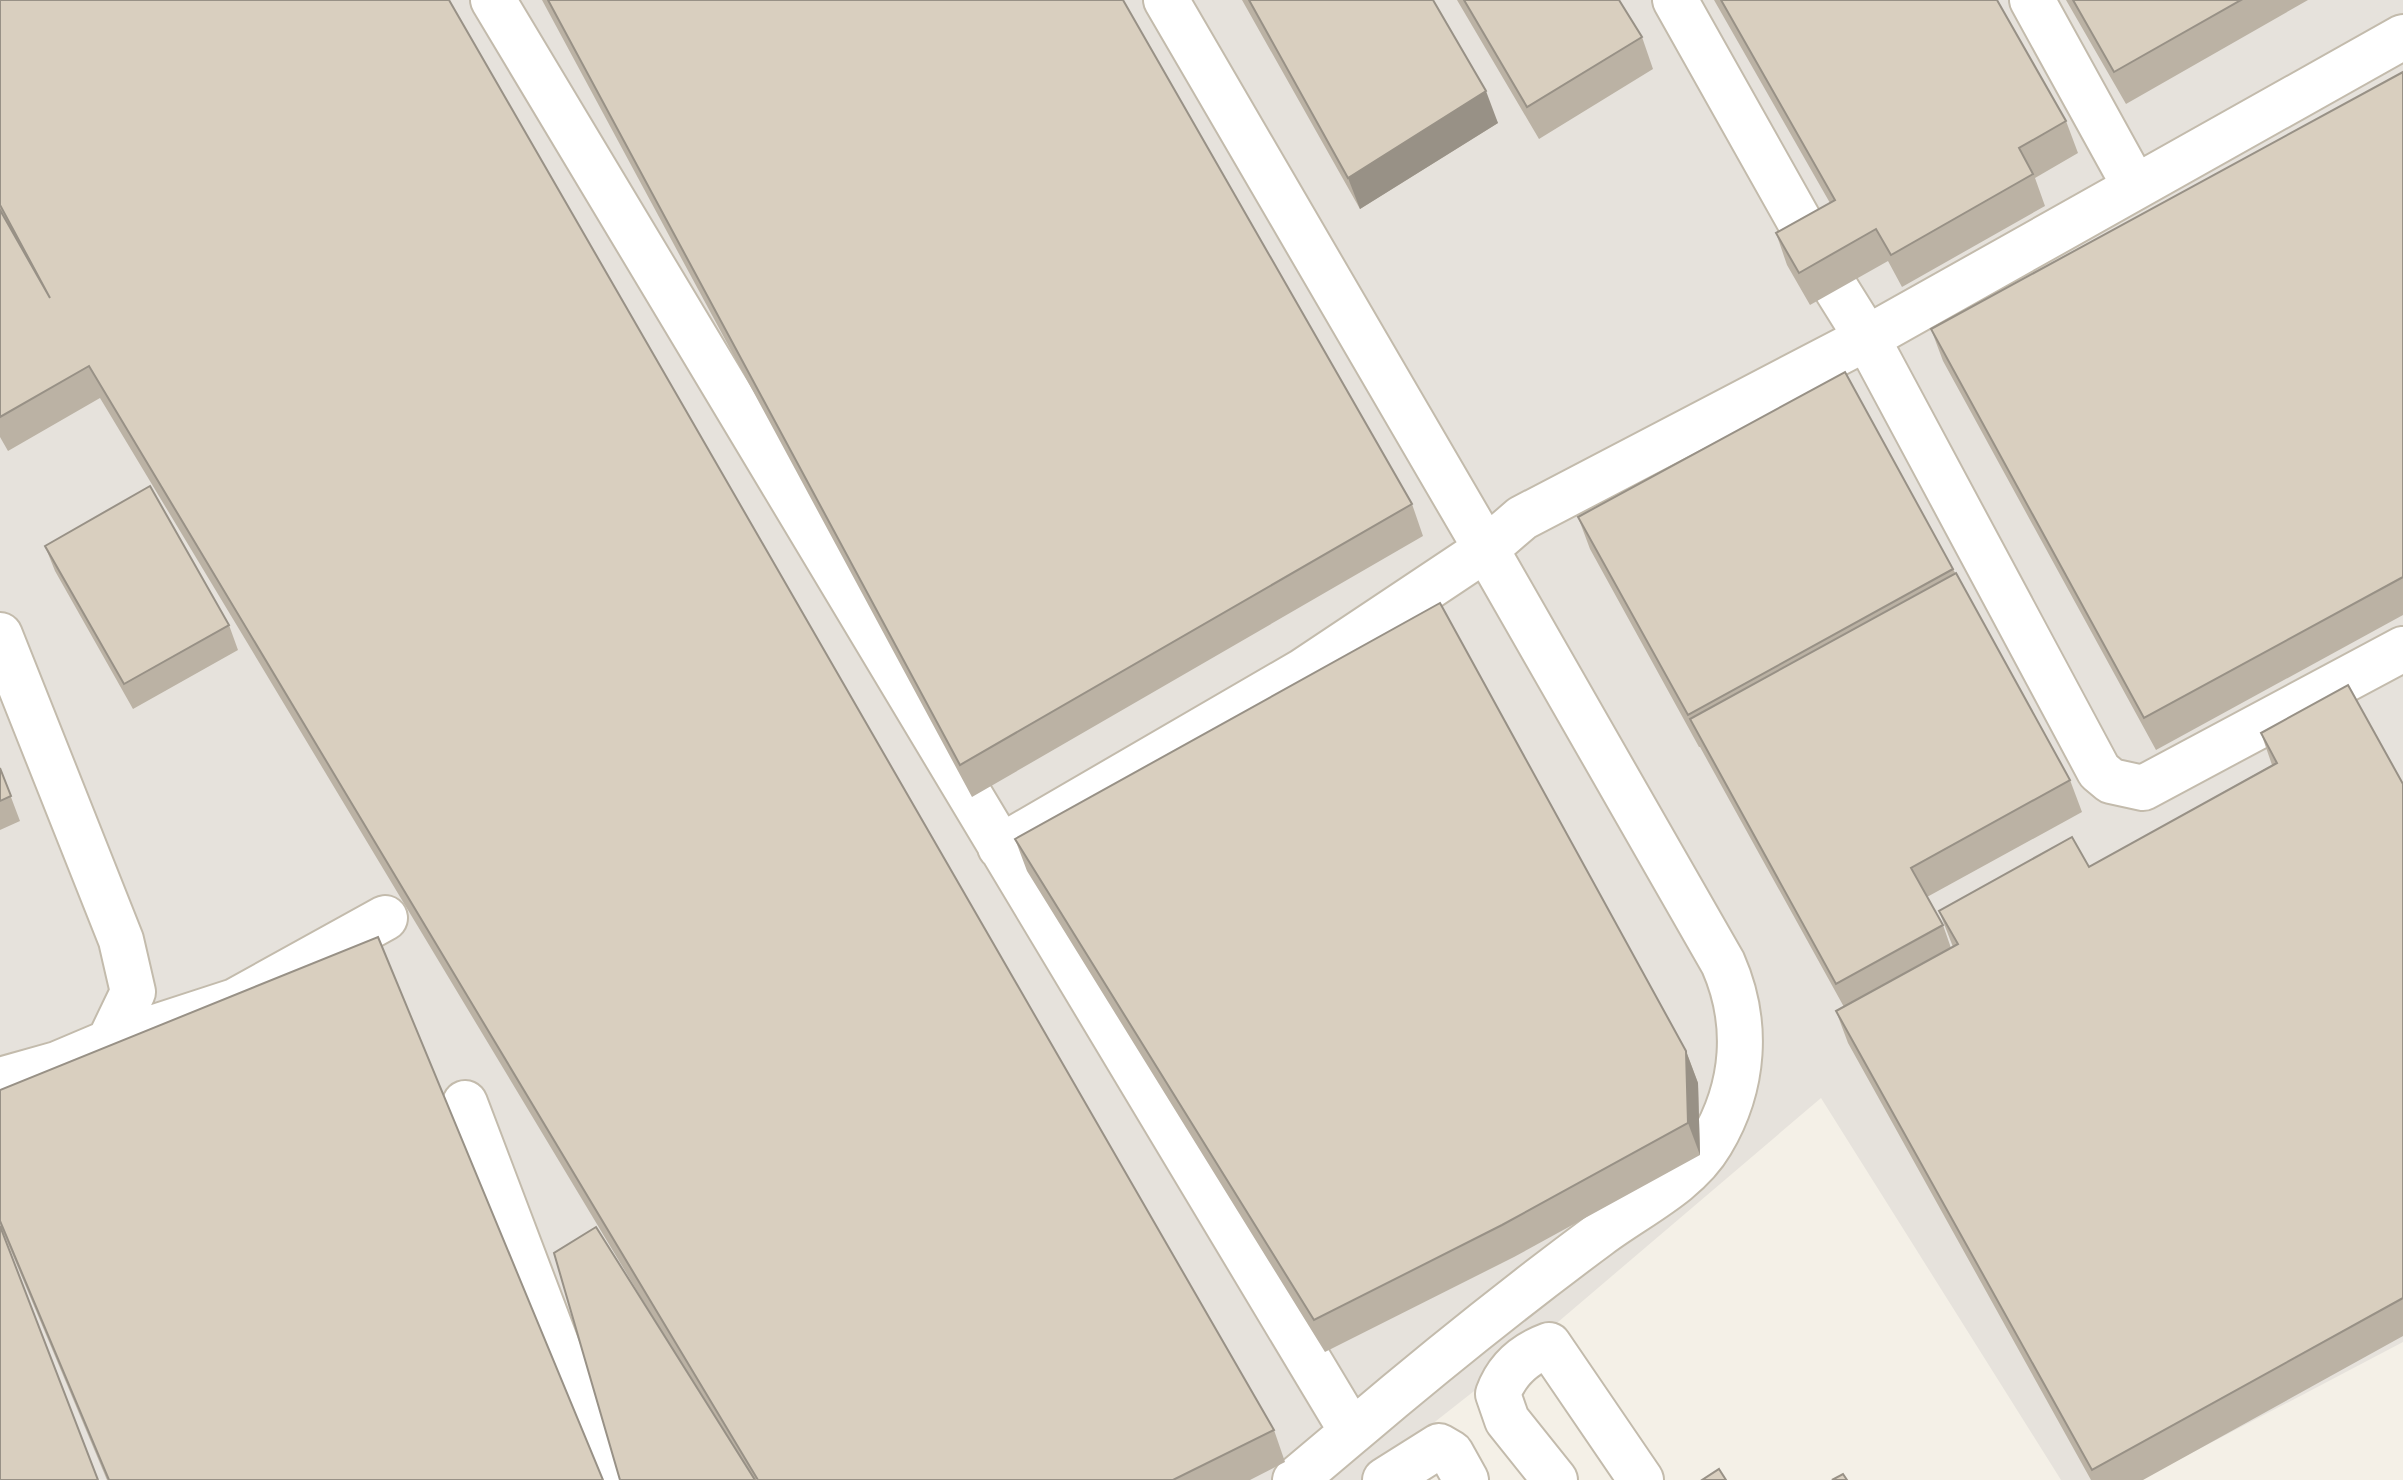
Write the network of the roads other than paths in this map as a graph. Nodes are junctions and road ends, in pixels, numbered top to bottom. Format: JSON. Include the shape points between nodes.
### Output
{"nodes":[{"id":1,"x":493,"y":0,"type":"edge"},
{"id":2,"x":1166,"y":0,"type":"edge"},
{"id":3,"x":1675,"y":0,"type":"edge"},
{"id":4,"x":2032,"y":0,"type":"edge"},
{"id":5,"x":2403,"y":37,"type":"edge"},
{"id":6,"x":2134,"y":185,"type":"junction"},
{"id":7,"x":1815,"y":249,"type":"edge"},
{"id":8,"x":1837,"y":290,"type":"edge"},
{"id":9,"x":1867,"y":338,"type":"junction"},
{"id":10,"x":1486,"y":549,"type":"junction"},
{"id":11,"x":0,"y":635,"type":"edge"},
{"id":12,"x":2403,"y":649,"type":"edge"},
{"id":13,"x":1000,"y":847,"type":"junction"},
{"id":14,"x":385,"y":918,"type":"dead end"},
{"id":15,"x":109,"y":1042,"type":"junction"},
{"id":16,"x":0,"y":1080,"type":"edge"},
{"id":17,"x":465,"y":1103,"type":"dead end"},
{"id":18,"x":1352,"y":1432,"type":"junction"},
{"id":19,"x":608,"y":1480,"type":"edge"},
{"id":20,"x":1295,"y":1480,"type":"edge"},
{"id":21,"x":1385,"y":1480,"type":"edge"},
{"id":22,"x":1466,"y":1480,"type":"edge"},
{"id":23,"x":1555,"y":1480,"type":"edge"},
{"id":24,"x":1641,"y":1480,"type":"edge"}],
"edges":[{"from":1,"to":13,"type":"street"},
{"from":2,"to":10,"type":"street"},
{"from":3,"to":7,"type":"street"},
{"from":4,"to":6,"type":"street"},
{"from":5,"to":6,"type":"street"},
{"from":6,"to":9,"type":"street"},
{"from":8,"to":9,"type":"street"},
{"from":9,"to":10,"type":"street","via":[[1522,518]]},
{"from":9,"to":12,"type":"street","via":[[2099,771],[2111,781],[2143,788]]},
{"from":10,"to":13,"type":"street","via":[[1303,671]]},
{"from":10,"to":18,"type":"street","via":[[1723,963],[1735,991],[1742,1040],[1733,1093],[1712,1143],[1695,1163],[1634,1215],[1603,1232],[1438,1359]]},
{"from":11,"to":15,"type":"street","via":[[121,940],[133,992]]},
{"from":13,"to":18,"type":"street"},
{"from":14,"to":15,"type":"street","via":[[235,1001]]},
{"from":15,"to":16,"type":"street"},
{"from":17,"to":19,"type":"street"},
{"from":18,"to":20,"type":"street"},
{"from":21,"to":22,"type":"street","via":[[1439,1446],[1451,1453]]},
{"from":23,"to":24,"type":"street","via":[[1507,1420],[1498,1394],[1504,1378],[1525,1356],[1549,1345]]}]}
